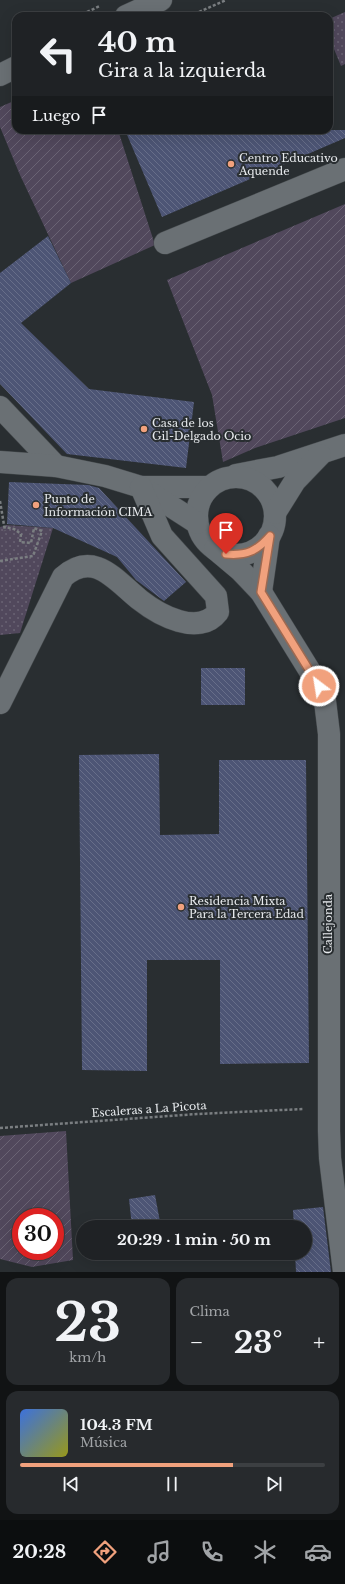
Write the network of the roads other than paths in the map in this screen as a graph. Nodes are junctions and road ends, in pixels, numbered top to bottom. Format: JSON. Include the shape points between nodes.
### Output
{"nodes":[{"id":1,"x":160,"y":0,"type":"edge"},
{"id":2,"x":134,"y":12,"type":"edge"},
{"id":3,"x":12,"y":70,"type":"edge"},
{"id":4,"x":0,"y":75,"type":"edge"},
{"id":5,"x":345,"y":169,"type":"edge"},
{"id":6,"x":165,"y":243,"type":"dead end"},
{"id":7,"x":6,"y":413,"type":"edge"},
{"id":8,"x":345,"y":445,"type":"edge"},
{"id":9,"x":320,"y":454,"type":"junction"},
{"id":10,"x":0,"y":461,"type":"edge"},
{"id":11,"x":56,"y":466,"type":"junction"},
{"id":12,"x":217,"y":482,"type":"junction"},
{"id":13,"x":141,"y":487,"type":"junction"},
{"id":14,"x":275,"y":513,"type":"junction"},
{"id":15,"x":197,"y":524,"type":"junction"},
{"id":16,"x":270,"y":536,"type":"junction"},
{"id":17,"x":215,"y":549,"type":"junction"},
{"id":18,"x":261,"y":592,"type":"junction"},
{"id":19,"x":0,"y":703,"type":"edge"},
{"id":20,"x":335,"y":705,"type":"edge"},
{"id":21,"x":344,"y":1272,"type":"edge"}],
"edges":[{"from":1,"to":2,"type":"street"},
{"from":3,"to":4,"type":"street"},
{"from":5,"to":6,"type":"street"},
{"from":7,"to":10,"type":"street","via":[[19,440],[14,453]]},
{"from":7,"to":11,"type":"street"},
{"from":8,"to":9,"type":"street"},
{"from":9,"to":12,"type":"street"},
{"from":9,"to":14,"type":"street","via":[[295,481]]},
{"from":10,"to":11,"type":"street"},
{"from":11,"to":13,"type":"street","via":[[105,476]]},
{"from":12,"to":13,"type":"street"},
{"from":12,"to":14,"type":"street","via":[[236,476],[258,483],[267,491]]},
{"from":12,"to":15,"type":"street","via":[[200,497],[196,510]]},
{"from":13,"to":15,"type":"street"},
{"from":13,"to":19,"type":"street","via":[[162,536],[216,596],[218,612],[207,622],[195,624],[179,621],[156,611],[108,573],[93,566],[75,568],[63,577]]},
{"from":14,"to":16,"type":"street"},
{"from":15,"to":17,"type":"street","name":"Callejonda","via":[[200,534]]},
{"from":16,"to":17,"type":"street","via":[[251,552],[239,555],[226,554]]},
{"from":16,"to":18,"type":"street"},
{"from":17,"to":18,"type":"street","name":"Callejonda"},
{"from":18,"to":20,"type":"street","name":"Callejonda","via":[[319,686]]},
{"from":20,"to":21,"type":"street","name":"Callejonda","via":[[329,734],[330,1158]]}]}
